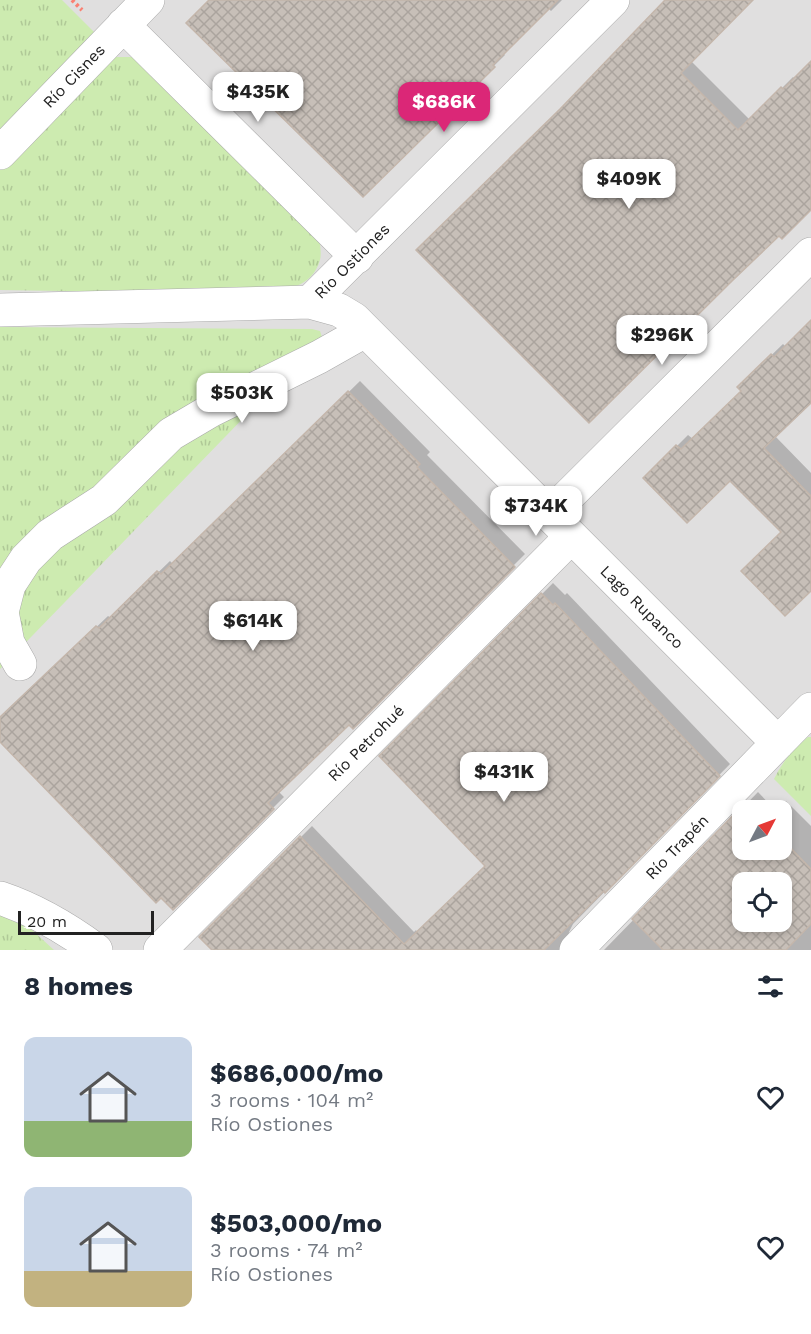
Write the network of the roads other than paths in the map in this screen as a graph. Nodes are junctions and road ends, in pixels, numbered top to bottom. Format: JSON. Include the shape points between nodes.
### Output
{"nodes":[{"id":1,"x":148,"y":0,"type":"edge"},
{"id":2,"x":613,"y":0,"type":"edge"},
{"id":3,"x":123,"y":25,"type":"junction"},
{"id":4,"x":0,"y":153,"type":"edge"},
{"id":5,"x":811,"y":254,"type":"edge"},
{"id":6,"x":357,"y":257,"type":"junction"},
{"id":7,"x":310,"y":302,"type":"junction"},
{"id":8,"x":0,"y":310,"type":"edge"},
{"id":9,"x":365,"y":331,"type":"junction"},
{"id":10,"x":561,"y":525,"type":"junction"},
{"id":11,"x":20,"y":664,"type":"dead end"},
{"id":12,"x":811,"y":710,"type":"edge"},
{"id":13,"x":778,"y":743,"type":"junction"},
{"id":14,"x":0,"y":898,"type":"edge"},
{"id":15,"x":96,"y":950,"type":"edge"},
{"id":16,"x":160,"y":950,"type":"edge"},
{"id":17,"x":576,"y":950,"type":"edge"}],
"edges":[{"from":1,"to":3,"type":"street","name":"Río Cisnes"},
{"from":2,"to":6,"type":"street","name":"Río Ostiones"},
{"from":3,"to":4,"type":"street","name":"Río Cisnes"},
{"from":3,"to":6,"type":"street"},
{"from":5,"to":10,"type":"street","name":"Río Petrohué"},
{"from":6,"to":7,"type":"street","name":"Río Ostiones"},
{"from":7,"to":8,"type":"street","name":"Río Ostiones"},
{"from":7,"to":9,"type":"street","name":"Lago Rupanco","via":[[339,310]]},
{"from":9,"to":10,"type":"street","name":"Lago Rupanco"},
{"from":9,"to":11,"type":"street","via":[[171,434],[104,500],[50,535],[26,559],[9,585],[2,612],[8,643]]},
{"from":10,"to":13,"type":"street","name":"Lago Rupanco"},
{"from":10,"to":16,"type":"street","name":"Río Petrohué"},
{"from":12,"to":13,"type":"street"},
{"from":13,"to":17,"type":"street","name":"Río Trapén"},
{"from":14,"to":15,"type":"street","via":[[64,926]]}]}
